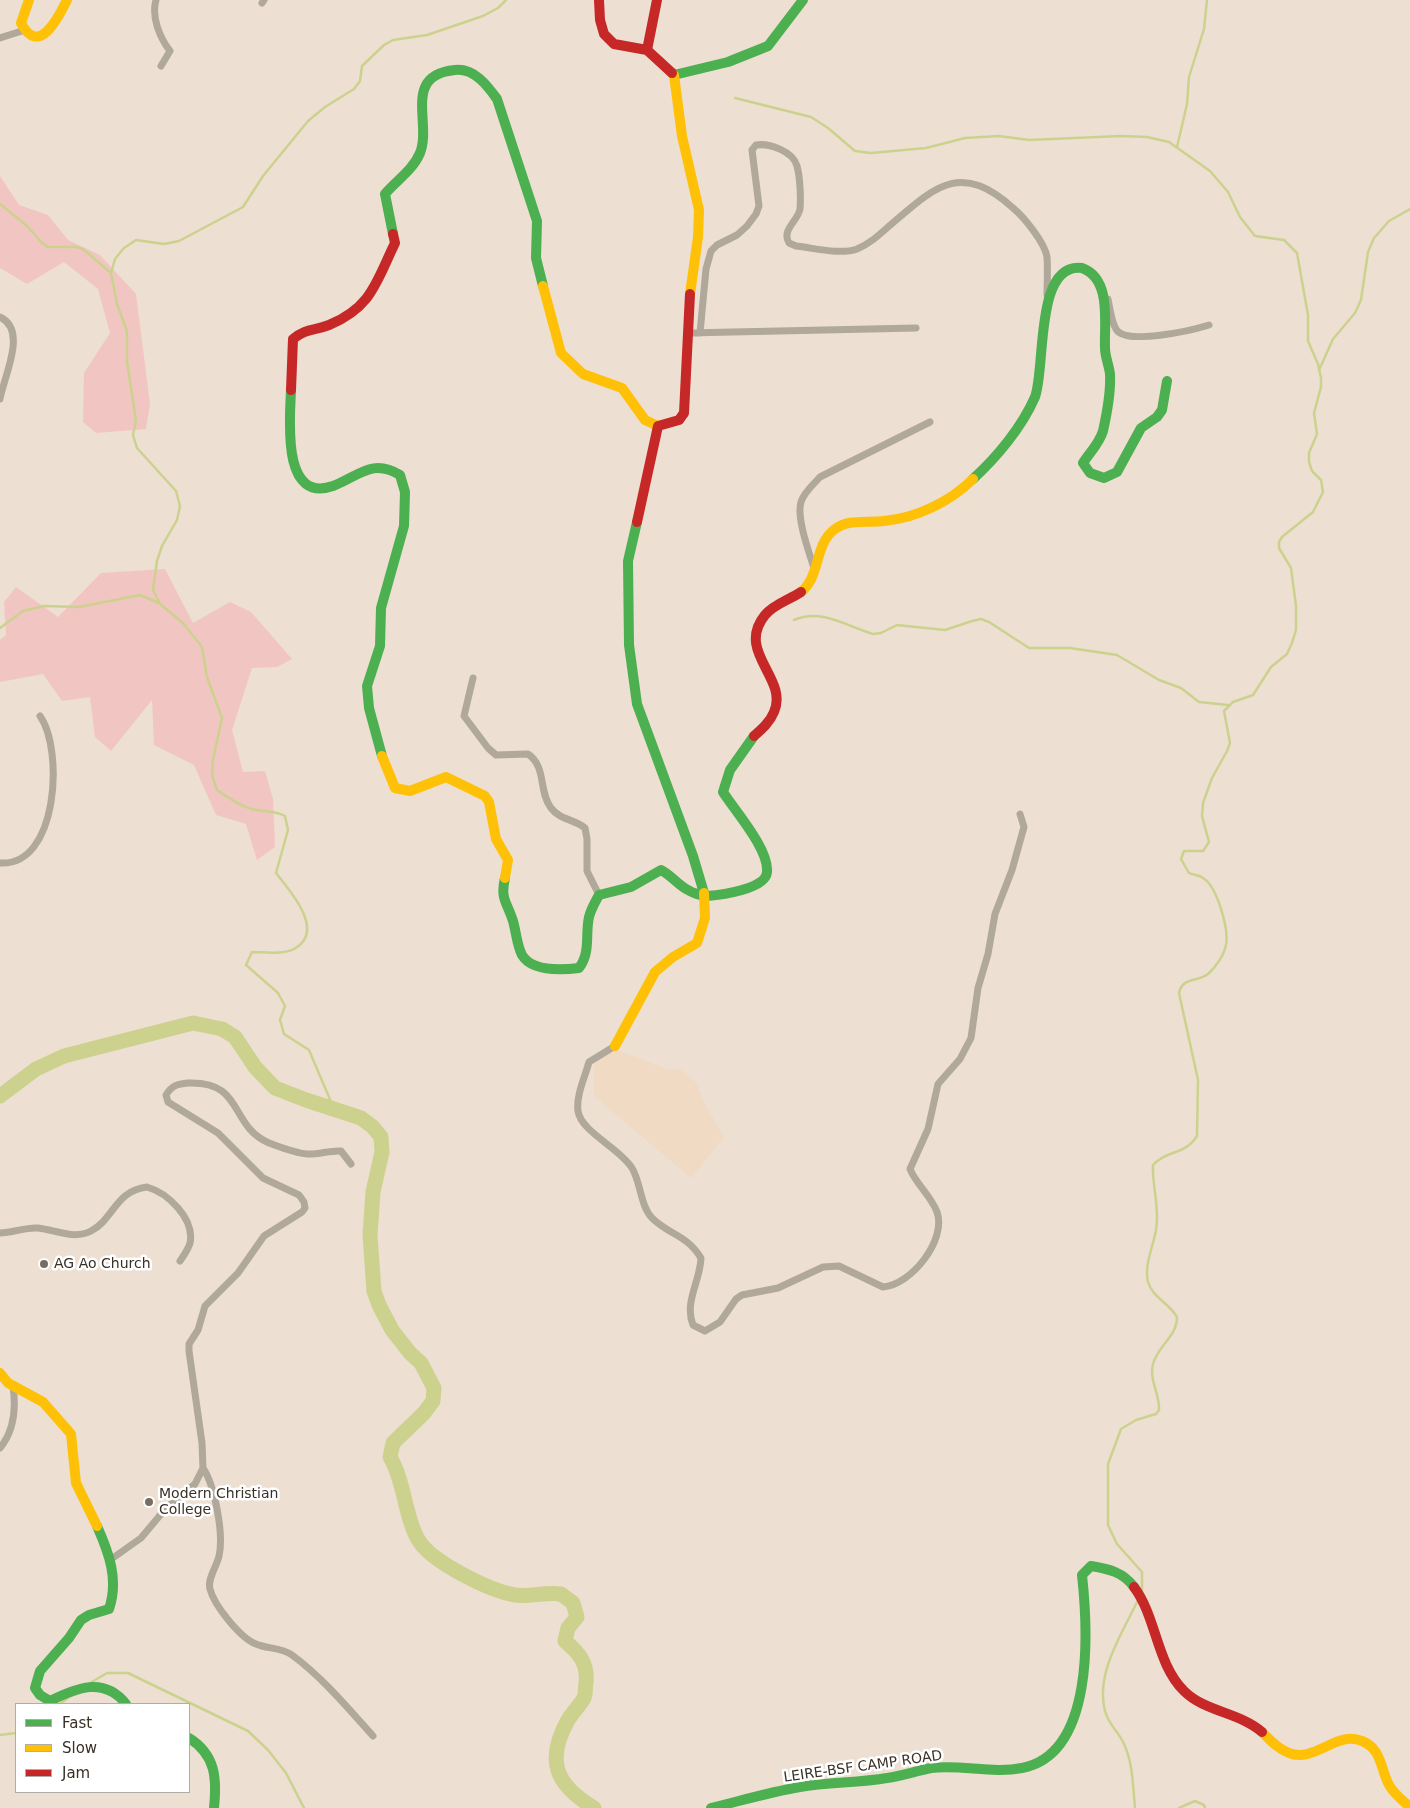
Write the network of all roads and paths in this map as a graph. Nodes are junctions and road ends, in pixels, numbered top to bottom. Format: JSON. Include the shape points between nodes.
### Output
{"nodes":[{"id":1,"x":29,"y":0,"type":"edge"},
{"id":2,"x":67,"y":0,"type":"edge"},
{"id":3,"x":156,"y":0,"type":"edge"},
{"id":4,"x":599,"y":0,"type":"edge"},
{"id":5,"x":657,"y":0,"type":"edge"},
{"id":6,"x":803,"y":0,"type":"edge"},
{"id":7,"x":25,"y":30,"type":"junction"},
{"id":8,"x":0,"y":38,"type":"edge"},
{"id":9,"x":647,"y":50,"type":"junction"},
{"id":10,"x":161,"y":66,"type":"dead end"},
{"id":11,"x":674,"y":75,"type":"junction"},
{"id":12,"x":1094,"y":276,"type":"junction"},
{"id":13,"x":1047,"y":299,"type":"junction"},
{"id":14,"x":0,"y":318,"type":"edge"},
{"id":15,"x":1209,"y":324,"type":"dead end"},
{"id":16,"x":916,"y":328,"type":"dead end"},
{"id":17,"x":700,"y":332,"type":"junction"},
{"id":18,"x":687,"y":333,"type":"junction"},
{"id":19,"x":1166,"y":381,"type":"dead end"},
{"id":20,"x":0,"y":399,"type":"edge"},
{"id":21,"x":930,"y":422,"type":"dead end"},
{"id":22,"x":658,"y":426,"type":"junction"},
{"id":23,"x":815,"y":572,"type":"junction"},
{"id":24,"x":473,"y":678,"type":"dead end"},
{"id":25,"x":40,"y":716,"type":"dead end"},
{"id":26,"x":1020,"y":814,"type":"dead end"},
{"id":27,"x":0,"y":863,"type":"edge"},
{"id":28,"x":598,"y":895,"type":"junction"},
{"id":29,"x":704,"y":896,"type":"junction"},
{"id":30,"x":615,"y":1046,"type":"joint"},
{"id":31,"x":351,"y":1164,"type":"dead end"},
{"id":32,"x":0,"y":1233,"type":"edge"},
{"id":33,"x":180,"y":1261,"type":"dead end"},
{"id":34,"x":0,"y":1373,"type":"edge"},
{"id":35,"x":13,"y":1386,"type":"junction"},
{"id":36,"x":0,"y":1448,"type":"edge"},
{"id":37,"x":203,"y":1468,"type":"junction"},
{"id":38,"x":110,"y":1560,"type":"junction"},
{"id":39,"x":125,"y":1703,"type":"edge"},
{"id":40,"x":373,"y":1736,"type":"dead end"},
{"id":41,"x":190,"y":1739,"type":"edge"},
{"id":42,"x":1410,"y":1807,"type":"edge"},
{"id":43,"x":214,"y":1808,"type":"edge"},
{"id":44,"x":711,"y":1808,"type":"edge"}],
"edges":[{"from":1,"to":7,"type":"main road","via":[[21,23]]},
{"from":2,"to":7,"type":"main road","via":[[48,33],[39,35]]},
{"from":3,"to":10,"type":"street","via":[[156,18],[163,42],[170,51]]},
{"from":4,"to":9,"type":"main road","via":[[604,34],[614,44]]},
{"from":5,"to":9,"type":"main road"},
{"from":6,"to":11,"type":"main road","via":[[768,46],[728,62]]},
{"from":7,"to":8,"type":"street"},
{"from":9,"to":11,"type":"main road"},
{"from":11,"to":18,"type":"main road","via":[[682,136],[700,210]]},
{"from":12,"to":13,"type":"main road","via":[[1083,268],[1071,269],[1059,278]]},
{"from":12,"to":15,"type":"street","via":[[1104,286],[1116,330],[1125,337],[1184,332]]},
{"from":12,"to":19,"type":"main road","via":[[1102,296],[1105,352],[1110,374],[1102,436],[1094,452],[1083,463],[1090,473],[1104,478],[1117,472],[1141,428],[1162,410]]},
{"from":13,"to":17,"type":"street","via":[[1047,255],[1037,236],[1020,214],[995,192],[981,185],[961,182],[932,190],[856,250],[789,243],[787,232],[800,210],[797,165],[788,154],[764,144],[756,145],[752,150],[759,206],[756,214],[737,235],[717,245],[708,259]]},
{"from":13,"to":23,"type":"main road","via":[[1041,371],[1032,402],[982,473],[959,493],[916,513],[836,528],[826,538]]},
{"from":14,"to":20,"type":"street","via":[[10,325],[15,338]]},
{"from":16,"to":17,"type":"street"},
{"from":17,"to":18,"type":"street"},
{"from":18,"to":22,"type":"main road","via":[[684,413],[679,420]]},
{"from":21,"to":23,"type":"street","via":[[820,477],[807,491],[801,503],[800,516]]},
{"from":22,"to":28,"type":"main road","via":[[645,420],[622,388],[583,374],[561,353],[536,258],[537,221],[497,99],[488,85],[472,73],[459,70],[436,75],[425,85],[421,98],[420,151],[415,162],[385,194],[395,243],[372,293],[354,312],[326,326],[302,332],[293,339],[291,452],[300,476],[316,489],[387,466],[400,475],[404,486],[403,537],[380,609],[380,645],[367,686],[373,725],[395,788],[410,791],[446,777],[485,796],[496,839],[508,860],[503,900],[522,955],[533,965],[563,970],[573,970],[582,965],[589,916]]},
{"from":22,"to":29,"type":"main road","via":[[628,561],[629,644],[637,704],[693,856]]},
{"from":23,"to":29,"type":"main road","via":[[808,586],[772,608],[759,627],[755,644],[776,691],[775,709],[770,721],[753,738],[723,784],[723,792],[763,852],[766,872],[754,887]]},
{"from":24,"to":28,"type":"street","via":[[465,709],[466,720],[496,755],[528,754],[537,761],[550,807],[561,817],[585,828],[587,871]]},
{"from":25,"to":27,"type":"street","via":[[46,726],[54,760],[50,810],[44,830],[31,851],[15,861]]},
{"from":26,"to":30,"type":"street","via":[[1024,827],[995,914],[978,988],[971,1038],[960,1059],[938,1084],[928,1129],[910,1169],[937,1214],[938,1235],[920,1264],[902,1282],[883,1287],[839,1266],[823,1267],[778,1288],[742,1294],[714,1328],[705,1331],[693,1325],[689,1315],[691,1297],[701,1258],[688,1241],[650,1215],[628,1163],[582,1122],[578,1110],[589,1062]]},
{"from":28,"to":29,"type":"main road","via":[[631,887],[661,870],[687,890]]},
{"from":29,"to":30,"type":"main road","via":[[705,918],[696,943],[655,972]]},
{"from":31,"to":37,"type":"street","via":[[341,1151],[307,1154],[258,1137],[243,1123],[237,1105],[216,1086],[176,1084],[166,1095],[168,1102],[178,1110],[218,1133],[263,1178],[299,1195],[304,1202],[302,1212],[264,1236],[238,1272],[205,1306],[198,1330],[189,1344]]},
{"from":32,"to":33,"type":"street","via":[[38,1228],[81,1235],[98,1226],[129,1192],[147,1187],[170,1200],[189,1224],[190,1244]]},
{"from":34,"to":35,"type":"main road"},
{"from":35,"to":36,"type":"street","via":[[14,1414],[6,1440]]},
{"from":35,"to":38,"type":"main road","via":[[44,1402],[71,1434],[76,1484],[104,1537]]},
{"from":37,"to":38,"type":"street","via":[[195,1484],[168,1507],[141,1538]]},
{"from":37,"to":40,"type":"street","via":[[214,1494],[220,1544],[209,1584],[213,1596],[243,1635],[257,1645],[291,1654],[342,1701]]},
{"from":38,"to":39,"type":"main road","via":[[115,1592],[112,1604],[105,1612],[84,1617],[41,1666],[36,1683],[40,1695],[50,1701],[68,1690],[85,1687],[113,1692]]},
{"from":41,"to":43,"type":"main road","via":[[208,1751],[212,1761]]},
{"from":42,"to":44,"type":"main road","name":"LEIRE-BSF CAMP ROAD","via":[[1389,1785],[1382,1760],[1371,1746],[1358,1738],[1342,1740],[1303,1755],[1289,1754],[1253,1724],[1200,1703],[1184,1691],[1168,1666],[1140,1596],[1127,1576],[1104,1566],[1091,1566],[1082,1575],[1085,1642],[1074,1721],[1054,1753],[1042,1761],[1000,1772],[933,1768],[887,1778],[800,1787]]}]}
